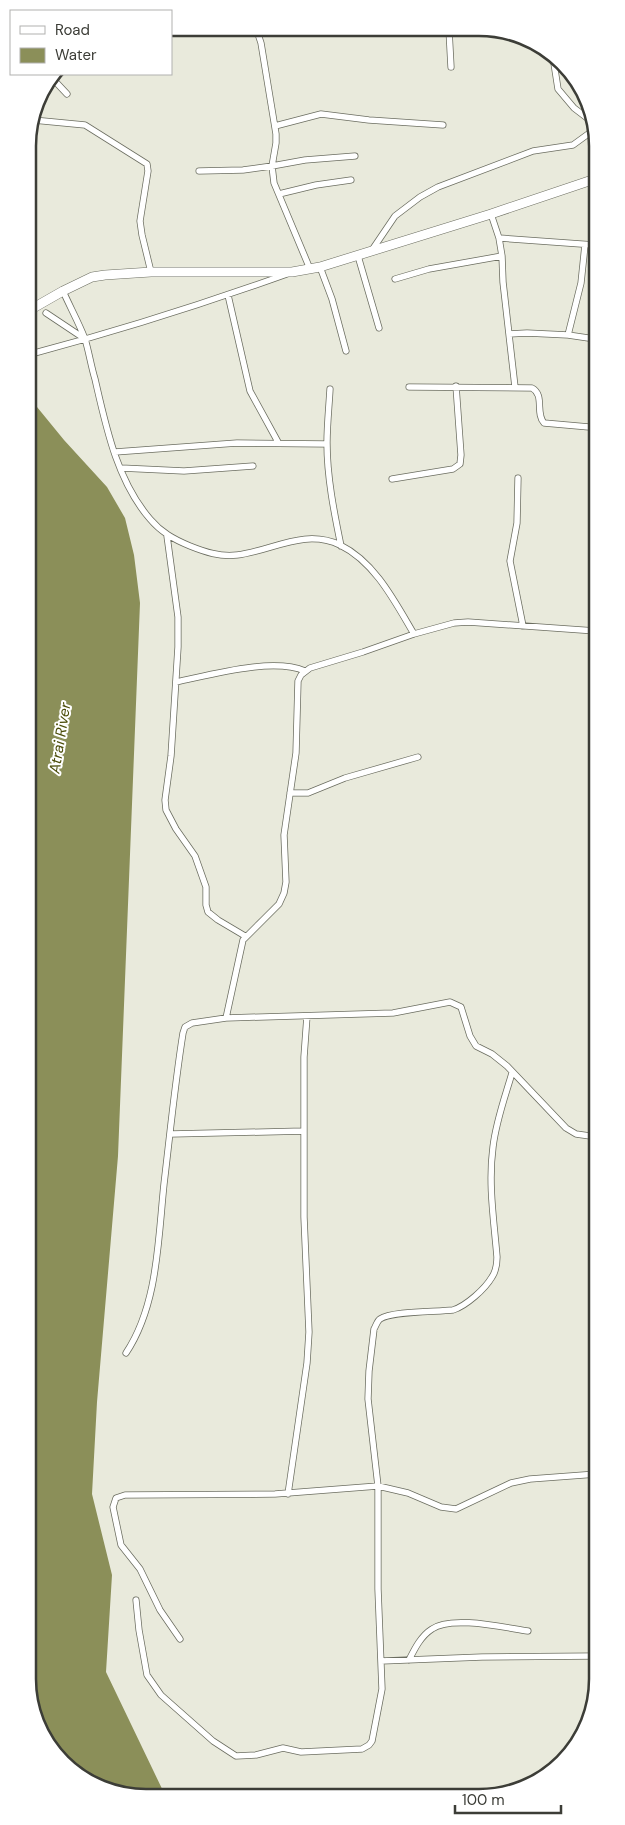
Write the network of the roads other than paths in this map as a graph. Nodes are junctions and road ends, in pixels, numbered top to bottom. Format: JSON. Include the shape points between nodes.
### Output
{"nodes":[{"id":1,"x":259,"y":36,"type":"edge"},
{"id":2,"x":449,"y":36,"type":"edge"},
{"id":3,"x":451,"y":67,"type":"dead end"},
{"id":4,"x":555,"y":68,"type":"edge"},
{"id":5,"x":57,"y":83,"type":"edge"},
{"id":6,"x":66,"y":94,"type":"dead end"},
{"id":7,"x":584,"y":116,"type":"edge"},
{"id":8,"x":39,"y":120,"type":"edge"},
{"id":9,"x":443,"y":125,"type":"dead end"},
{"id":10,"x":275,"y":126,"type":"junction"},
{"id":11,"x":588,"y":134,"type":"edge"},
{"id":12,"x":355,"y":156,"type":"dead end"},
{"id":13,"x":272,"y":166,"type":"junction"},
{"id":14,"x":199,"y":171,"type":"dead end"},
{"id":15,"x":351,"y":180,"type":"dead end"},
{"id":16,"x":589,"y":181,"type":"edge"},
{"id":17,"x":279,"y":194,"type":"junction"},
{"id":18,"x":491,"y":214,"type":"junction"},
{"id":19,"x":499,"y":238,"type":"junction"},
{"id":20,"x":585,"y":245,"type":"junction"},
{"id":21,"x":589,"y":245,"type":"edge"},
{"id":22,"x":371,"y":251,"type":"junction"},
{"id":23,"x":358,"y":256,"type":"junction"},
{"id":24,"x":502,"y":256,"type":"junction"},
{"id":25,"x":315,"y":268,"type":"junction"},
{"id":26,"x":151,"y":272,"type":"junction"},
{"id":27,"x":292,"y":272,"type":"junction"},
{"id":28,"x":395,"y":279,"type":"dead end"},
{"id":29,"x":63,"y":291,"type":"junction"},
{"id":30,"x":228,"y":295,"type":"junction"},
{"id":31,"x":36,"y":304,"type":"edge"},
{"id":32,"x":46,"y":313,"type":"dead end"},
{"id":33,"x":379,"y":328,"type":"dead end"},
{"id":34,"x":509,"y":334,"type":"junction"},
{"id":35,"x":568,"y":335,"type":"junction"},
{"id":36,"x":589,"y":338,"type":"edge"},
{"id":37,"x":85,"y":340,"type":"junction"},
{"id":38,"x":346,"y":351,"type":"dead end"},
{"id":39,"x":36,"y":353,"type":"edge"},
{"id":40,"x":456,"y":386,"type":"junction"},
{"id":41,"x":409,"y":387,"type":"dead end"},
{"id":42,"x":515,"y":387,"type":"junction"},
{"id":43,"x":330,"y":389,"type":"dead end"},
{"id":44,"x":589,"y":428,"type":"edge"},
{"id":45,"x":278,"y":442,"type":"junction"},
{"id":46,"x":327,"y":444,"type":"junction"},
{"id":47,"x":115,"y":452,"type":"junction"},
{"id":48,"x":253,"y":466,"type":"dead end"},
{"id":49,"x":121,"y":468,"type":"junction"},
{"id":50,"x":518,"y":478,"type":"dead end"},
{"id":51,"x":392,"y":479,"type":"dead end"},
{"id":52,"x":167,"y":536,"type":"junction"},
{"id":53,"x":341,"y":546,"type":"junction"},
{"id":54,"x":522,"y":626,"type":"junction"},
{"id":55,"x":589,"y":631,"type":"edge"},
{"id":56,"x":414,"y":634,"type":"junction"},
{"id":57,"x":305,"y":671,"type":"junction"},
{"id":58,"x":176,"y":682,"type":"junction"},
{"id":59,"x":418,"y":757,"type":"dead end"},
{"id":60,"x":290,"y":793,"type":"junction"},
{"id":61,"x":245,"y":936,"type":"junction"},
{"id":62,"x":307,"y":1016,"type":"junction"},
{"id":63,"x":226,"y":1018,"type":"junction"},
{"id":64,"x":512,"y":1073,"type":"junction"},
{"id":65,"x":304,"y":1131,"type":"junction"},
{"id":66,"x":171,"y":1134,"type":"junction"},
{"id":67,"x":589,"y":1136,"type":"edge"},
{"id":68,"x":126,"y":1353,"type":"dead end"},
{"id":69,"x":589,"y":1475,"type":"edge"},
{"id":70,"x":378,"y":1486,"type":"junction"},
{"id":71,"x":288,"y":1494,"type":"junction"},
{"id":72,"x":136,"y":1600,"type":"dead end"},
{"id":73,"x":528,"y":1632,"type":"dead end"},
{"id":74,"x":180,"y":1639,"type":"dead end"},
{"id":75,"x":589,"y":1656,"type":"edge"},
{"id":76,"x":409,"y":1660,"type":"junction"},
{"id":77,"x":382,"y":1661,"type":"junction"}],
"edges":[{"from":1,"to":10,"type":"street"},
{"from":2,"to":3,"type":"street"},
{"from":4,"to":7,"type":"street","via":[[558,88]]},
{"from":5,"to":6,"type":"street"},
{"from":8,"to":26,"type":"street","via":[[85,124],[147,164],[140,221]]},
{"from":9,"to":10,"type":"street","via":[[321,114]]},
{"from":10,"to":13,"type":"street"},
{"from":11,"to":22,"type":"street","via":[[574,145],[532,151],[438,187],[394,216]]},
{"from":12,"to":13,"type":"street"},
{"from":13,"to":14,"type":"street"},
{"from":13,"to":17,"type":"street"},
{"from":15,"to":17,"type":"street"},
{"from":16,"to":18,"type":"main road"},
{"from":17,"to":25,"type":"street"},
{"from":18,"to":19,"type":"street"},
{"from":18,"to":22,"type":"main road"},
{"from":19,"to":20,"type":"street"},
{"from":19,"to":24,"type":"street"},
{"from":20,"to":21,"type":"street"},
{"from":20,"to":35,"type":"street","via":[[581,283]]},
{"from":22,"to":23,"type":"main road"},
{"from":23,"to":25,"type":"main road"},
{"from":23,"to":33,"type":"street"},
{"from":24,"to":28,"type":"street","via":[[429,269]]},
{"from":24,"to":34,"type":"street"},
{"from":25,"to":27,"type":"main road"},
{"from":25,"to":38,"type":"street","via":[[332,299]]},
{"from":26,"to":27,"type":"main road"},
{"from":26,"to":29,"type":"main road","via":[[105,275]]},
{"from":27,"to":30,"type":"street"},
{"from":29,"to":31,"type":"main road"},
{"from":29,"to":37,"type":"street"},
{"from":30,"to":37,"type":"street"},
{"from":30,"to":45,"type":"street","via":[[250,391]]},
{"from":32,"to":37,"type":"street"},
{"from":34,"to":35,"type":"street"},
{"from":34,"to":42,"type":"street"},
{"from":35,"to":36,"type":"street"},
{"from":37,"to":39,"type":"street"},
{"from":37,"to":47,"type":"street"},
{"from":40,"to":41,"type":"street"},
{"from":40,"to":42,"type":"street"},
{"from":40,"to":51,"type":"street","via":[[460,464]]},
{"from":42,"to":44,"type":"street","via":[[536,389],[544,423]]},
{"from":43,"to":46,"type":"street"},
{"from":45,"to":46,"type":"street"},
{"from":45,"to":47,"type":"street"},
{"from":46,"to":53,"type":"street"},
{"from":47,"to":49,"type":"street"},
{"from":48,"to":49,"type":"street","via":[[184,471]]},
{"from":49,"to":52,"type":"street","via":[[138,503]]},
{"from":50,"to":54,"type":"street","via":[[517,523],[510,561]]},
{"from":52,"to":53,"type":"street","via":[[208,553],[229,556],[295,540],[318,540]]},
{"from":52,"to":58,"type":"street","via":[[178,617]]},
{"from":53,"to":56,"type":"street","via":[[371,570]]},
{"from":54,"to":55,"type":"street"},
{"from":54,"to":56,"type":"street","via":[[454,623]]},
{"from":56,"to":57,"type":"street"},
{"from":57,"to":58,"type":"street","via":[[295,666],[273,666]]},
{"from":57,"to":60,"type":"street","via":[[298,680],[296,753]]},
{"from":58,"to":61,"type":"street","via":[[166,810],[193,852],[206,887],[208,912]]},
{"from":59,"to":60,"type":"street","via":[[345,778],[308,793]]},
{"from":60,"to":61,"type":"street","via":[[284,835],[284,893],[279,904]]},
{"from":61,"to":63,"type":"street"},
{"from":62,"to":63,"type":"street"},
{"from":62,"to":64,"type":"street","via":[[393,1013],[454,1003],[461,1007],[472,1041]]},
{"from":62,"to":65,"type":"street"},
{"from":63,"to":66,"type":"street","via":[[192,1023],[185,1028]]},
{"from":64,"to":67,"type":"street","via":[[566,1128]]},
{"from":64,"to":70,"type":"street","via":[[492,1155],[491,1186],[497,1257],[492,1277],[459,1308],[392,1314],[376,1323],[368,1400]]},
{"from":65,"to":66,"type":"street"},
{"from":65,"to":71,"type":"street","via":[[309,1332]]},
{"from":66,"to":68,"type":"street","via":[[157,1257],[148,1305],[139,1331]]},
{"from":69,"to":70,"type":"street","via":[[530,1479],[511,1484],[456,1509]]},
{"from":70,"to":71,"type":"street"},
{"from":70,"to":77,"type":"street"},
{"from":71,"to":74,"type":"street","via":[[125,1495],[116,1498],[113,1507],[121,1545],[140,1569],[160,1610]]},
{"from":72,"to":77,"type":"street","via":[[147,1675],[161,1695],[182,1715],[236,1756],[283,1748],[301,1752],[362,1749],[369,1745],[382,1689]]},
{"from":73,"to":76,"type":"street","via":[[476,1622],[433,1628],[417,1645]]},
{"from":75,"to":76,"type":"street"},
{"from":76,"to":77,"type":"street"}]}
